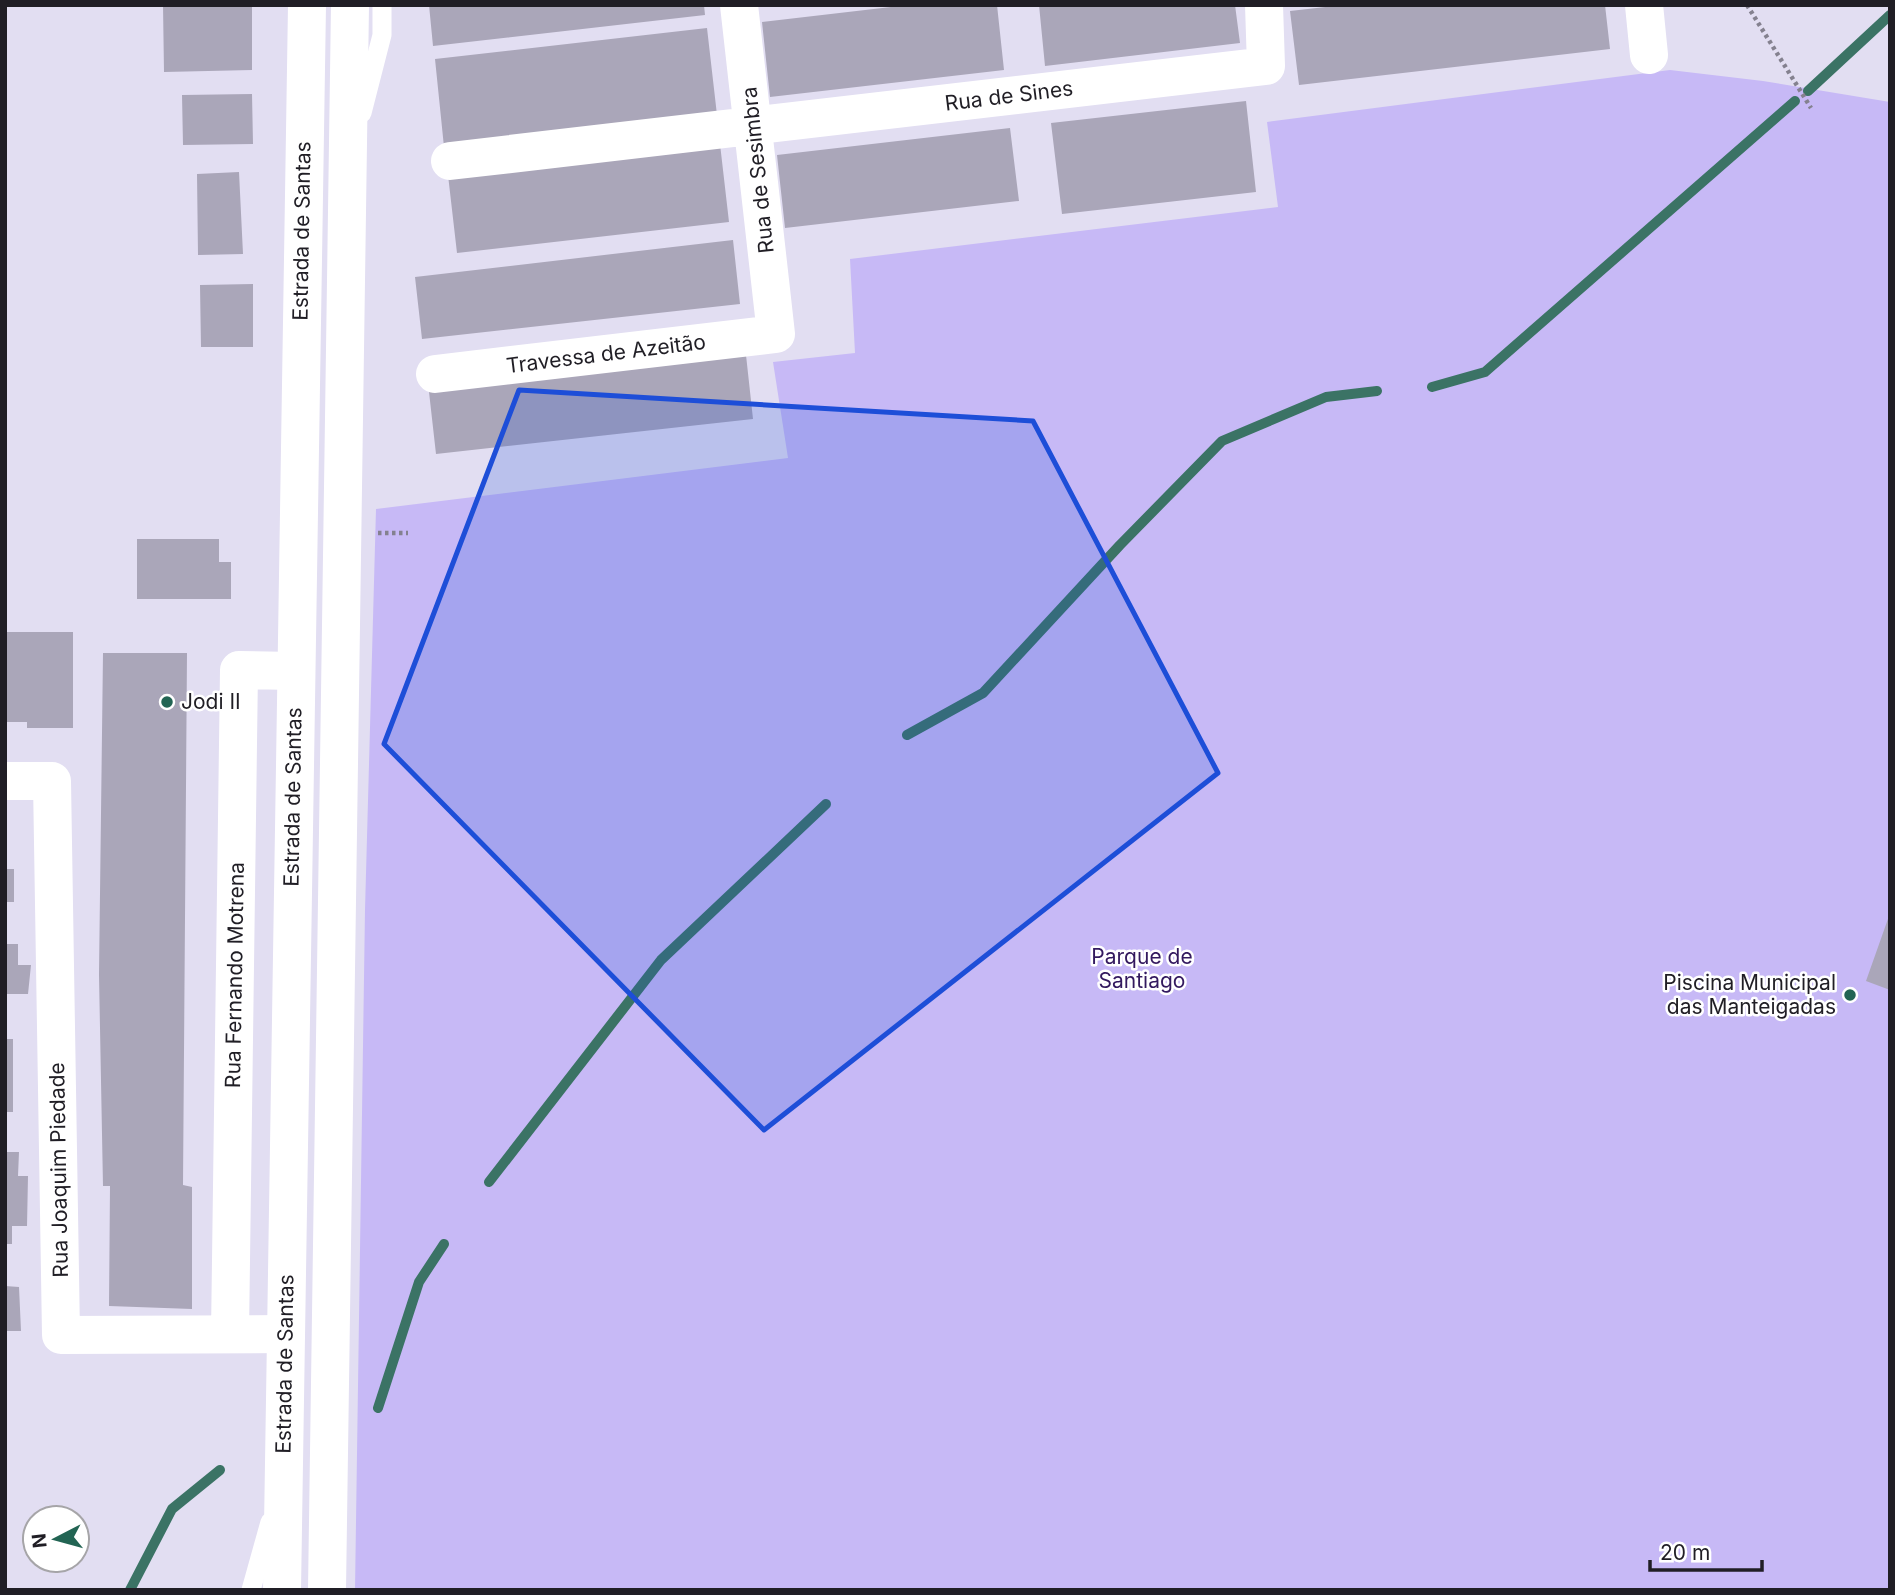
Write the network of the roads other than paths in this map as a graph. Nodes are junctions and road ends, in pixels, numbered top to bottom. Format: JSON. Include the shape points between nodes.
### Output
{"nodes":[{"id":1,"x":307,"y":5,"type":"edge"},
{"id":2,"x":350,"y":5,"type":"edge"},
{"id":3,"x":382,"y":5,"type":"edge"},
{"id":4,"x":739,"y":5,"type":"edge"},
{"id":5,"x":1264,"y":5,"type":"edge"},
{"id":6,"x":1644,"y":5,"type":"edge"},
{"id":7,"x":1649,"y":55,"type":"dead end"},
{"id":8,"x":753,"y":127,"type":"junction"},
{"id":9,"x":450,"y":161,"type":"dead end"},
{"id":10,"x":347,"y":172,"type":"junction"},
{"id":11,"x":776,"y":334,"type":"joint"},
{"id":12,"x":435,"y":374,"type":"dead end"},
{"id":13,"x":295,"y":671,"type":"junction"},
{"id":14,"x":5,"y":781,"type":"edge"},
{"id":15,"x":230,"y":1334,"type":"junction"},
{"id":16,"x":286,"y":1334,"type":"junction"},
{"id":17,"x":283,"y":1478,"type":"junction"},
{"id":18,"x":251,"y":1590,"type":"edge"},
{"id":19,"x":282,"y":1590,"type":"edge"},
{"id":20,"x":327,"y":1590,"type":"edge"}],
"edges":[{"from":1,"to":13,"type":"street","name":"Estrada de Santas"},
{"from":2,"to":10,"type":"street","name":"Estrada de Santas"},
{"from":3,"to":10,"type":"lane","via":[[382,35]]},
{"from":4,"to":8,"type":"street","name":"Rua de Sesimbra"},
{"from":5,"to":8,"type":"street","name":"Rua de Sines","via":[[1266,66]]},
{"from":6,"to":7,"type":"street"},
{"from":8,"to":9,"type":"street","name":"Rua de Sines"},
{"from":8,"to":11,"type":"street","name":"Rua de Sesimbra"},
{"from":10,"to":20,"type":"street","name":"Estrada de Santas"},
{"from":11,"to":12,"type":"street","name":"Travessa de Azeitão"},
{"from":13,"to":15,"type":"street","name":"Rua Fernando Motrena","via":[[240,670]]},
{"from":13,"to":16,"type":"street","name":"Estrada de Santas"},
{"from":14,"to":15,"type":"street","name":"Rua Joaquim Piedade","via":[[52,781],[61,1335]]},
{"from":15,"to":16,"type":"street","name":"Rua Joaquim Piedade"},
{"from":16,"to":17,"type":"street","name":"Estrada de Santas"},
{"from":17,"to":18,"type":"lane"},
{"from":17,"to":19,"type":"street","name":"Estrada de Santas"}]}
